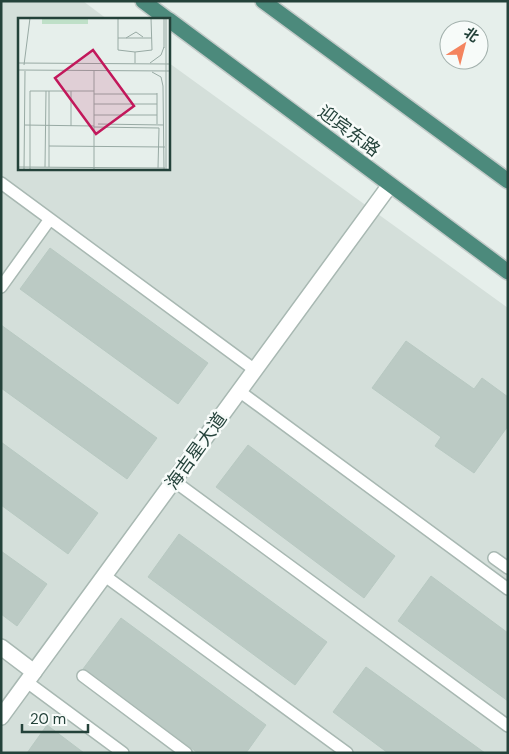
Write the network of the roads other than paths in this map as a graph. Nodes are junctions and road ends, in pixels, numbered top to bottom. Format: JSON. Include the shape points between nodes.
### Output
{"nodes":[{"id":1,"x":143,"y":1,"type":"edge"},
{"id":2,"x":263,"y":1,"type":"edge"},
{"id":3,"x":167,"y":18,"type":"edge"},
{"id":4,"x":170,"y":20,"type":"edge"},
{"id":5,"x":508,"y":181,"type":"edge"},
{"id":6,"x":1,"y":183,"type":"edge"},
{"id":7,"x":390,"y":184,"type":"junction"},
{"id":8,"x":50,"y":219,"type":"junction"},
{"id":9,"x":508,"y":272,"type":"edge"},
{"id":10,"x":1,"y":287,"type":"edge"},
{"id":11,"x":255,"y":370,"type":"junction"},
{"id":12,"x":239,"y":391,"type":"junction"},
{"id":13,"x":174,"y":481,"type":"junction"},
{"id":14,"x":494,"y":558,"type":"dead end"},
{"id":15,"x":508,"y":568,"type":"edge"},
{"id":16,"x":105,"y":576,"type":"junction"},
{"id":17,"x":508,"y":589,"type":"edge"},
{"id":18,"x":1,"y":647,"type":"edge"},
{"id":19,"x":83,"y":676,"type":"dead end"},
{"id":20,"x":31,"y":677,"type":"junction"},
{"id":21,"x":1,"y":717,"type":"edge"},
{"id":22,"x":508,"y":726,"type":"edge"},
{"id":23,"x":123,"y":753,"type":"edge"},
{"id":24,"x":186,"y":753,"type":"edge"},
{"id":25,"x":347,"y":753,"type":"edge"}],
"edges":[{"from":1,"to":3,"type":"highway","name":"迎宾东路"},
{"from":2,"to":5,"type":"highway"},
{"from":4,"to":7,"type":"highway","name":"迎宾东路"},
{"from":6,"to":8,"type":"lane"},
{"from":7,"to":9,"type":"highway","name":"迎宾东路"},
{"from":7,"to":11,"type":"street","name":"海吉星大道"},
{"from":8,"to":10,"type":"lane"},
{"from":8,"to":11,"type":"lane"},
{"from":11,"to":12,"type":"street","name":"海吉星大道"},
{"from":12,"to":13,"type":"street","name":"海吉星大道"},
{"from":12,"to":17,"type":"lane"},
{"from":13,"to":16,"type":"street","name":"海吉星大道"},
{"from":13,"to":22,"type":"lane"},
{"from":14,"to":15,"type":"lane"},
{"from":16,"to":20,"type":"street","name":"海吉星大道"},
{"from":16,"to":25,"type":"lane"},
{"from":18,"to":20,"type":"street"},
{"from":19,"to":24,"type":"lane"},
{"from":20,"to":21,"type":"street","name":"海吉星大道"},
{"from":20,"to":23,"type":"lane"}]}
